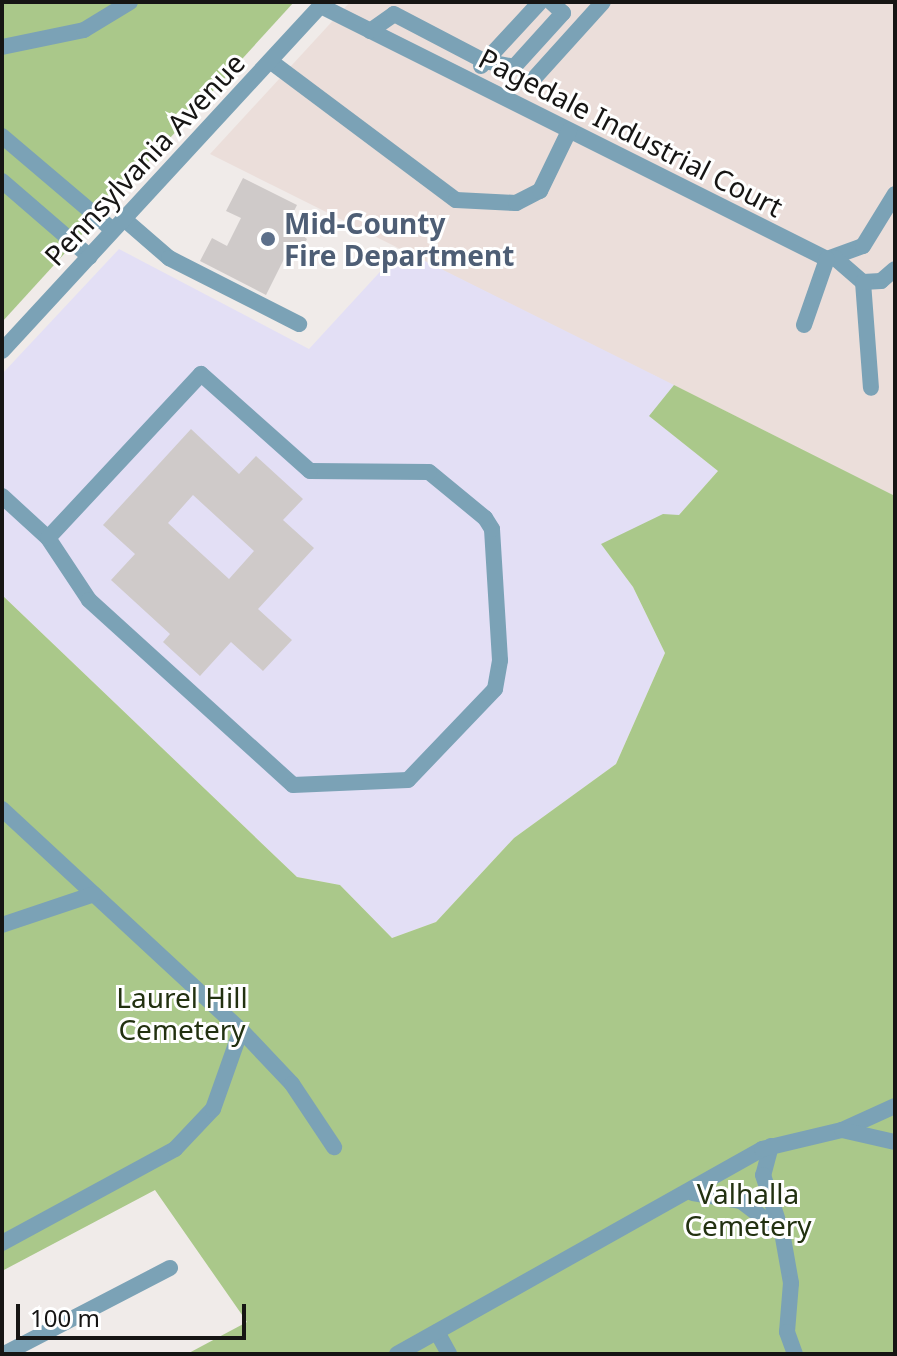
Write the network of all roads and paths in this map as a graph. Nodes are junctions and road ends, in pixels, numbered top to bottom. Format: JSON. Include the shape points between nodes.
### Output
{"nodes":[{"id":1,"x":130,"y":2,"type":"edge"},
{"id":2,"x":540,"y":2,"type":"edge"},
{"id":3,"x":551,"y":2,"type":"edge"},
{"id":4,"x":603,"y":2,"type":"edge"},
{"id":5,"x":322,"y":4,"type":"edge"},
{"id":6,"x":553,"y":25,"type":"junction"},
{"id":7,"x":370,"y":31,"type":"junction"},
{"id":8,"x":570,"y":40,"type":"junction"},
{"id":9,"x":2,"y":47,"type":"edge"},
{"id":10,"x":270,"y":61,"type":"junction"},
{"id":11,"x":484,"y":61,"type":"junction"},
{"id":12,"x":472,"y":80,"type":"junction"},
{"id":13,"x":529,"y":84,"type":"dead end"},
{"id":14,"x":569,"y":131,"type":"junction"},
{"id":15,"x":2,"y":136,"type":"edge"},
{"id":16,"x":2,"y":181,"type":"edge"},
{"id":17,"x":895,"y":194,"type":"edge"},
{"id":18,"x":119,"y":225,"type":"junction"},
{"id":19,"x":90,"y":257,"type":"junction"},
{"id":20,"x":831,"y":259,"type":"junction"},
{"id":21,"x":895,"y":269,"type":"edge"},
{"id":22,"x":863,"y":282,"type":"junction"},
{"id":23,"x":299,"y":324,"type":"dead end"},
{"id":24,"x":804,"y":325,"type":"dead end"},
{"id":25,"x":2,"y":351,"type":"edge"},
{"id":26,"x":871,"y":388,"type":"dead end"},
{"id":27,"x":2,"y":496,"type":"edge"},
{"id":28,"x":48,"y":538,"type":"junction"},
{"id":29,"x":2,"y":809,"type":"edge"},
{"id":30,"x":94,"y":894,"type":"junction"},
{"id":31,"x":2,"y":925,"type":"edge"},
{"id":32,"x":241,"y":1030,"type":"junction"},
{"id":33,"x":895,"y":1106,"type":"edge"},
{"id":34,"x":842,"y":1130,"type":"junction"},
{"id":35,"x":895,"y":1142,"type":"edge"},
{"id":36,"x":771,"y":1146,"type":"junction"},
{"id":37,"x":334,"y":1147,"type":"dead end"},
{"id":38,"x":692,"y":1193,"type":"junction"},
{"id":39,"x":782,"y":1232,"type":"junction"},
{"id":40,"x":2,"y":1243,"type":"edge"},
{"id":41,"x":170,"y":1268,"type":"dead end"},
{"id":42,"x":437,"y":1332,"type":"junction"},
{"id":43,"x":4,"y":1354,"type":"edge"},
{"id":44,"x":397,"y":1354,"type":"edge"},
{"id":45,"x":449,"y":1354,"type":"edge"},
{"id":46,"x":795,"y":1354,"type":"edge"}],
"edges":[{"from":1,"to":9,"type":"street","via":[[84,30]]},
{"from":2,"to":11,"type":"street"},
{"from":3,"to":6,"type":"street","via":[[563,13]]},
{"from":4,"to":8,"type":"street"},
{"from":5,"to":7,"type":"street","name":"Pagedale Industrial Court"},
{"from":5,"to":10,"type":"street","name":"Pennsylvania Avenue"},
{"from":6,"to":8,"type":"street"},
{"from":6,"to":11,"type":"street","via":[[514,67]]},
{"from":7,"to":11,"type":"street","via":[[394,14]]},
{"from":7,"to":12,"type":"street","name":"Pagedale Industrial Court"},
{"from":8,"to":13,"type":"street"},
{"from":10,"to":14,"type":"street","via":[[456,200],[516,203],[540,191]]},
{"from":10,"to":18,"type":"street","name":"Pennsylvania Avenue"},
{"from":11,"to":12,"type":"street"},
{"from":12,"to":14,"type":"street","name":"Pagedale Industrial Court"},
{"from":14,"to":20,"type":"street","name":"Pagedale Industrial Court"},
{"from":15,"to":18,"type":"street"},
{"from":16,"to":19,"type":"street"},
{"from":17,"to":20,"type":"street","via":[[863,246]]},
{"from":18,"to":19,"type":"street","name":"Pennsylvania Avenue"},
{"from":18,"to":23,"type":"street","via":[[169,258]]},
{"from":19,"to":25,"type":"street","name":"Pennsylvania Avenue"},
{"from":20,"to":22,"type":"street","name":"Pagedale Industrial Court"},
{"from":20,"to":24,"type":"street"},
{"from":21,"to":22,"type":"street","via":[[881,281]]},
{"from":22,"to":26,"type":"street"},
{"from":27,"to":28,"type":"street"},
{"from":28,"to":28,"type":"street","via":[[89,600],[293,785],[408,780],[495,689],[500,660],[492,529],[485,518],[429,472],[310,471],[201,374]]},
{"from":29,"to":30,"type":"street"},
{"from":30,"to":31,"type":"street"},
{"from":30,"to":32,"type":"street"},
{"from":32,"to":37,"type":"street","via":[[292,1084]]},
{"from":32,"to":40,"type":"street","via":[[213,1109],[175,1149]]},
{"from":33,"to":34,"type":"street"},
{"from":34,"to":35,"type":"street"},
{"from":34,"to":36,"type":"street"},
{"from":36,"to":38,"type":"street"},
{"from":36,"to":39,"type":"street","via":[[763,1175]]},
{"from":38,"to":39,"type":"street","via":[[741,1201]]},
{"from":38,"to":42,"type":"street"},
{"from":39,"to":46,"type":"street","via":[[791,1283],[787,1332]]},
{"from":41,"to":43,"type":"street"},
{"from":42,"to":44,"type":"street"},
{"from":42,"to":45,"type":"street"}]}
